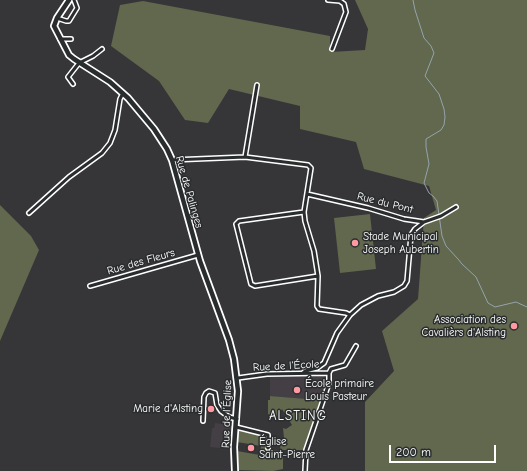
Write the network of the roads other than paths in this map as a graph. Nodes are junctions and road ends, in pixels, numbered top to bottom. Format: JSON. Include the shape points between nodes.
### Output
{"nodes":[{"id":1,"x":69,"y":0,"type":"edge"},
{"id":2,"x":74,"y":0,"type":"edge"},
{"id":3,"x":328,"y":0,"type":"edge"},
{"id":4,"x":56,"y":18,"type":"junction"},
{"id":5,"x":60,"y":39,"type":"junction"},
{"id":6,"x":71,"y":39,"type":"dead end"},
{"id":7,"x":102,"y":49,"type":"dead end"},
{"id":8,"x":332,"y":49,"type":"dead end"},
{"id":9,"x":79,"y":63,"type":"junction"},
{"id":10,"x":73,"y":84,"type":"dead end"},
{"id":11,"x":257,"y":85,"type":"dead end"},
{"id":12,"x":123,"y":94,"type":"junction"},
{"id":13,"x":245,"y":157,"type":"junction"},
{"id":14,"x":172,"y":160,"type":"junction"},
{"id":15,"x":307,"y":194,"type":"junction"},
{"id":16,"x":456,"y":207,"type":"dead end"},
{"id":17,"x":304,"y":212,"type":"junction"},
{"id":18,"x":29,"y":214,"type":"dead end"},
{"id":19,"x":424,"y":222,"type":"junction"},
{"id":20,"x":198,"y":255,"type":"junction"},
{"id":21,"x":318,"y":276,"type":"junction"},
{"id":22,"x":90,"y":286,"type":"dead end"},
{"id":23,"x":350,"y":315,"type":"junction"},
{"id":24,"x":356,"y":346,"type":"dead end"},
{"id":25,"x":234,"y":359,"type":"joint"},
{"id":26,"x":303,"y":373,"type":"junction"},
{"id":27,"x":329,"y":373,"type":"junction"},
{"id":28,"x":238,"y":378,"type":"junction"},
{"id":29,"x":237,"y":419,"type":"junction"},
{"id":30,"x":203,"y":421,"type":"dead end"},
{"id":31,"x":236,"y":426,"type":"junction"},
{"id":32,"x":268,"y":448,"type":"dead end"},
{"id":33,"x":235,"y":471,"type":"edge"},
{"id":34,"x":306,"y":471,"type":"edge"}],
"edges":[{"from":1,"to":4,"type":"main road"},
{"from":2,"to":4,"type":"street","via":[[77,8],[69,21]]},
{"from":3,"to":8,"type":"street","via":[[340,1],[344,4],[346,12]]},
{"from":4,"to":5,"type":"main road","name":"Rue de Palinges","via":[[54,26]]},
{"from":5,"to":6,"type":"street"},
{"from":5,"to":9,"type":"main road","name":"Rue de Palinges","via":[[69,55]]},
{"from":7,"to":9,"type":"street"},
{"from":9,"to":10,"type":"street","via":[[68,77]]},
{"from":9,"to":12,"type":"main road","name":"Rue de Palinges","via":[[110,82]]},
{"from":11,"to":13,"type":"street"},
{"from":12,"to":14,"type":"main road","name":"Rue de Palinges","via":[[152,126]]},
{"from":12,"to":18,"type":"street","via":[[110,143],[102,153],[69,177]]},
{"from":13,"to":14,"type":"street"},
{"from":13,"to":15,"type":"street","via":[[308,165],[311,168]]},
{"from":14,"to":20,"type":"main road","name":"Rue de Palinges"},
{"from":15,"to":17,"type":"street"},
{"from":15,"to":19,"type":"street","name":"Rue du Pont"},
{"from":16,"to":19,"type":"street","name":"Rue du Pont"},
{"from":17,"to":21,"type":"street"},
{"from":17,"to":21,"type":"street","via":[[239,221],[236,224],[251,284],[255,286]]},
{"from":19,"to":23,"type":"street","via":[[411,235],[407,280],[404,286],[372,299]]},
{"from":20,"to":22,"type":"street","name":"Rue des Fleurs"},
{"from":20,"to":25,"type":"main road","name":"Rue de Palinges"},
{"from":21,"to":23,"type":"street","via":[[316,306],[319,309]]},
{"from":23,"to":26,"type":"street","via":[[337,333],[324,363]]},
{"from":24,"to":27,"type":"street","via":[[345,365]]},
{"from":25,"to":28,"type":"main road","name":"Rue de l'Église"},
{"from":26,"to":27,"type":"street","name":"Rue de l'École"},
{"from":26,"to":28,"type":"street","name":"Rue de l'École"},
{"from":27,"to":34,"type":"street","name":"Rue de l'École","via":[[329,382],[306,450]]},
{"from":28,"to":29,"type":"main road","name":"Rue de l'Église"},
{"from":29,"to":30,"type":"street","via":[[228,417],[221,411],[215,393],[209,391],[204,397]]},
{"from":29,"to":31,"type":"main road","name":"Rue de l'Église"},
{"from":31,"to":32,"type":"street","via":[[268,435]]},
{"from":31,"to":33,"type":"main road","name":"Rue de l'Église"}]}
